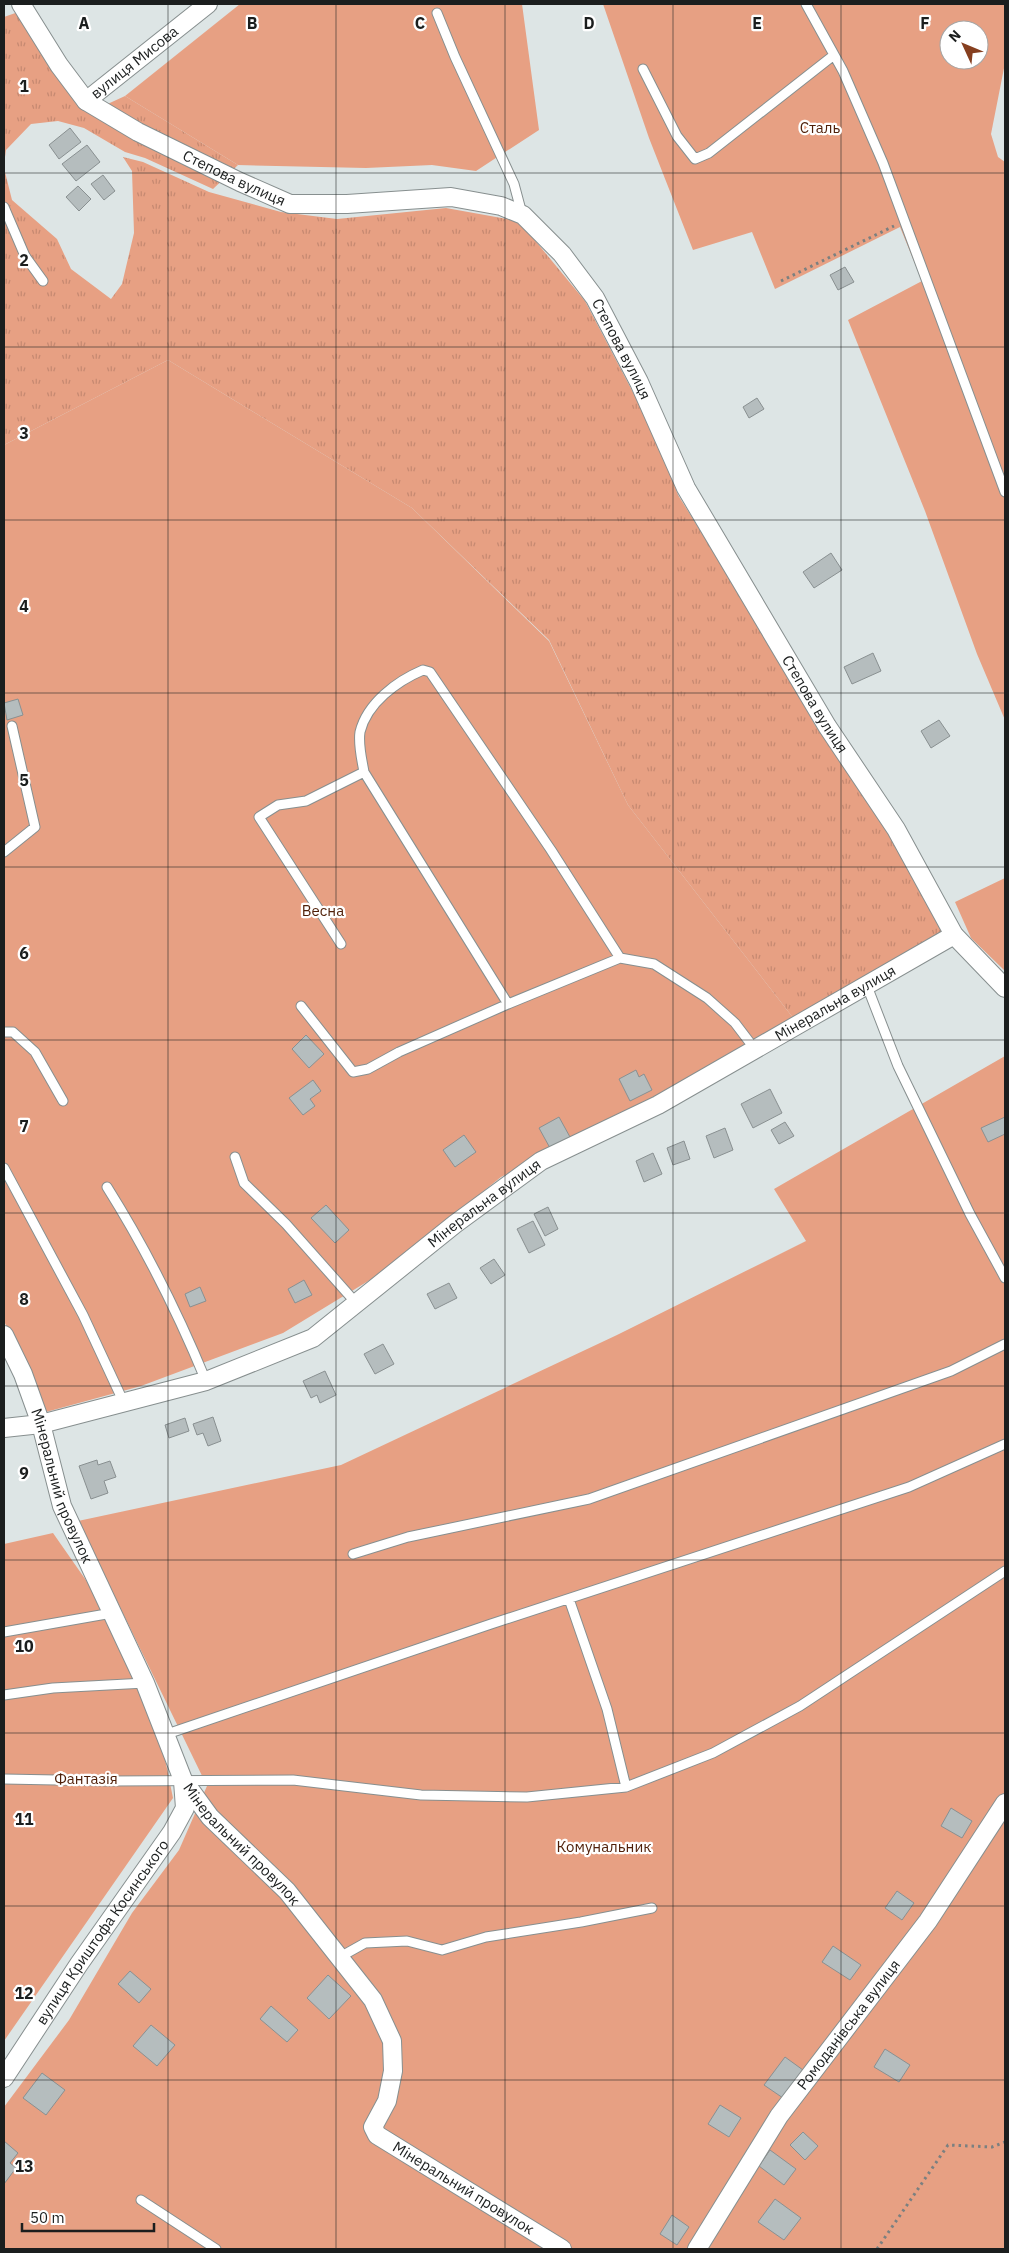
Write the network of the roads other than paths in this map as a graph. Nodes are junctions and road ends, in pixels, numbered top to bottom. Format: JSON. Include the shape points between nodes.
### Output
{"nodes":[{"id":1,"x":21,"y":4,"type":"edge"},
{"id":2,"x":208,"y":4,"type":"edge"},
{"id":3,"x":806,"y":4,"type":"edge"},
{"id":4,"x":437,"y":13,"type":"dead end"},
{"id":5,"x":834,"y":55,"type":"junction"},
{"id":6,"x":643,"y":69,"type":"dead end"},
{"id":7,"x":86,"y":100,"type":"junction"},
{"id":8,"x":4,"y":206,"type":"edge"},
{"id":9,"x":523,"y":215,"type":"junction"},
{"id":10,"x":43,"y":281,"type":"dead end"},
{"id":11,"x":1003,"y":481,"type":"edge"},
{"id":12,"x":1005,"y":492,"type":"edge"},
{"id":13,"x":12,"y":726,"type":"dead end"},
{"id":14,"x":364,"y":772,"type":"junction"},
{"id":15,"x":4,"y":852,"type":"edge"},
{"id":16,"x":954,"y":935,"type":"junction"},
{"id":17,"x":341,"y":944,"type":"dead end"},
{"id":18,"x":620,"y":958,"type":"junction"},
{"id":19,"x":867,"y":986,"type":"junction"},
{"id":20,"x":1005,"y":988,"type":"edge"},
{"id":21,"x":508,"y":1004,"type":"junction"},
{"id":22,"x":301,"y":1006,"type":"dead end"},
{"id":23,"x":4,"y":1032,"type":"edge"},
{"id":24,"x":754,"y":1048,"type":"junction"},
{"id":25,"x":63,"y":1101,"type":"dead end"},
{"id":26,"x":235,"y":1157,"type":"dead end"},
{"id":27,"x":4,"y":1168,"type":"edge"},
{"id":28,"x":107,"y":1187,"type":"dead end"},
{"id":29,"x":1005,"y":1278,"type":"edge"},
{"id":30,"x":357,"y":1305,"type":"junction"},
{"id":31,"x":4,"y":1335,"type":"edge"},
{"id":32,"x":1005,"y":1344,"type":"edge"},
{"id":33,"x":206,"y":1381,"type":"junction"},
{"id":34,"x":124,"y":1404,"type":"junction"},
{"id":35,"x":41,"y":1424,"type":"junction"},
{"id":36,"x":4,"y":1428,"type":"edge"},
{"id":37,"x":1005,"y":1444,"type":"edge"},
{"id":38,"x":353,"y":1554,"type":"dead end"},
{"id":39,"x":1005,"y":1571,"type":"edge"},
{"id":40,"x":569,"y":1598,"type":"junction"},
{"id":41,"x":112,"y":1614,"type":"junction"},
{"id":42,"x":4,"y":1632,"type":"edge"},
{"id":43,"x":145,"y":1683,"type":"junction"},
{"id":44,"x":4,"y":1695,"type":"edge"},
{"id":45,"x":167,"y":1734,"type":"junction"},
{"id":46,"x":4,"y":1779,"type":"edge"},
{"id":47,"x":183,"y":1780,"type":"junction"},
{"id":48,"x":626,"y":1787,"type":"junction"},
{"id":49,"x":1005,"y":1803,"type":"edge"},
{"id":50,"x":652,"y":1908,"type":"dead end"},
{"id":51,"x":340,"y":1957,"type":"junction"},
{"id":52,"x":4,"y":2078,"type":"edge"},
{"id":53,"x":141,"y":2200,"type":"dead end"},
{"id":54,"x":216,"y":2249,"type":"edge"},
{"id":55,"x":562,"y":2249,"type":"edge"},
{"id":56,"x":697,"y":2249,"type":"edge"}],
"edges":[{"from":1,"to":7,"type":"street","name":"Степова вулиця","via":[[59,65]]},
{"from":2,"to":7,"type":"street","name":"вулиця Мисова"},
{"from":3,"to":5,"type":"lane"},
{"from":4,"to":9,"type":"lane","via":[[514,184]]},
{"from":5,"to":6,"type":"lane","via":[[709,153],[695,159],[677,136]]},
{"from":5,"to":11,"type":"lane","via":[[883,163]]},
{"from":7,"to":9,"type":"street","name":"Степова вулиця","via":[[138,132],[290,204],[452,197],[501,206]]},
{"from":8,"to":10,"type":"lane","via":[[26,256]]},
{"from":9,"to":16,"type":"street","name":"Степова вулиця","via":[[562,254],[595,298],[639,382],[686,488],[827,726],[896,829]]},
{"from":11,"to":12,"type":"lane"},
{"from":13,"to":15,"type":"lane","via":[[35,827]]},
{"from":14,"to":17,"type":"lane","via":[[306,801],[278,805],[259,817]]},
{"from":14,"to":18,"type":"lane","via":[[360,732],[373,708],[385,692],[413,674],[423,670],[430,672]]},
{"from":14,"to":21,"type":"lane"},
{"from":16,"to":19,"type":"street","name":"Мінеральна вулиця"},
{"from":16,"to":20,"type":"street","name":"Степова вулиця"},
{"from":18,"to":21,"type":"lane"},
{"from":18,"to":24,"type":"lane","via":[[654,964],[707,998],[735,1023]]},
{"from":19,"to":24,"type":"street","name":"Мінеральна вулиця"},
{"from":19,"to":29,"type":"lane","via":[[898,1066]]},
{"from":21,"to":22,"type":"lane","via":[[368,1069],[353,1072]]},
{"from":23,"to":25,"type":"lane","via":[[14,1032],[35,1052]]},
{"from":24,"to":30,"type":"street","name":"Мінеральна вулиця","via":[[658,1105],[541,1161],[455,1224]]},
{"from":26,"to":30,"type":"lane","via":[[244,1183],[292,1230]]},
{"from":27,"to":34,"type":"lane","via":[[82,1315]]},
{"from":28,"to":33,"type":"lane","via":[[137,1236],[180,1319]]},
{"from":30,"to":33,"type":"street","name":"Мінеральна вулиця","via":[[313,1338]]},
{"from":31,"to":35,"type":"street","name":"Мінеральний провулок","via":[[24,1374]]},
{"from":32,"to":38,"type":"lane","via":[[951,1371],[589,1499],[408,1537]]},
{"from":33,"to":34,"type":"street","name":"Мінеральна вулиця"},
{"from":34,"to":35,"type":"street","name":"Мінеральна вулиця"},
{"from":35,"to":36,"type":"street","name":"Мінеральна вулиця"},
{"from":35,"to":41,"type":"street","name":"Мінеральний провулок","via":[[62,1506]]},
{"from":37,"to":40,"type":"lane","via":[[909,1487]]},
{"from":39,"to":48,"type":"lane","via":[[800,1706],[713,1753]]},
{"from":40,"to":45,"type":"lane"},
{"from":40,"to":48,"type":"lane","via":[[607,1708]]},
{"from":41,"to":42,"type":"lane"},
{"from":41,"to":43,"type":"street","name":"Мінеральний провулок"},
{"from":43,"to":44,"type":"lane","via":[[53,1688]]},
{"from":43,"to":45,"type":"street","name":"Мінеральний провулок"},
{"from":45,"to":47,"type":"street","name":"Мінеральний провулок"},
{"from":46,"to":47,"type":"lane"},
{"from":47,"to":48,"type":"lane","via":[[293,1780],[421,1795],[518,1797]]},
{"from":47,"to":51,"type":"street","name":"Мінеральний провулок","via":[[210,1817],[287,1891]]},
{"from":47,"to":52,"type":"street","name":"вулиця Криштофа Косинського","via":[[185,1808],[172,1832]]},
{"from":49,"to":56,"type":"street","name":"Ромоданівська вулиця","via":[[928,1921],[779,2116]]},
{"from":50,"to":51,"type":"lane","via":[[486,1937],[442,1950],[408,1942],[364,1943]]},
{"from":51,"to":55,"type":"street","name":"Мінеральний провулок","via":[[373,2000],[392,2041],[393,2071],[387,2101],[373,2127],[377,2135]]},
{"from":53,"to":54,"type":"lane"}]}
